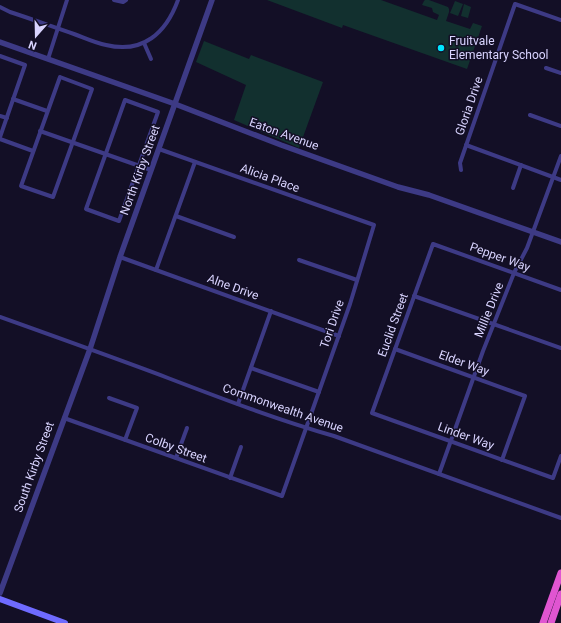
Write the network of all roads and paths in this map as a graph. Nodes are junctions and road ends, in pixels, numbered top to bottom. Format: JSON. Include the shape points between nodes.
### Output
{"nodes":[{"id":1,"x":67,"y":0,"type":"edge"},
{"id":2,"x":114,"y":0,"type":"edge"},
{"id":3,"x":126,"y":0,"type":"edge"},
{"id":4,"x":178,"y":0,"type":"edge"},
{"id":5,"x":212,"y":0,"type":"edge"},
{"id":6,"x":0,"y":7,"type":"edge"},
{"id":7,"x":561,"y":20,"type":"edge"},
{"id":8,"x":58,"y":28,"type":"junction"},
{"id":9,"x":0,"y":42,"type":"edge"},
{"id":10,"x":144,"y":43,"type":"junction"},
{"id":11,"x":0,"y":56,"type":"edge"},
{"id":12,"x":48,"y":59,"type":"junction"},
{"id":13,"x":152,"y":59,"type":"dead end"},
{"id":14,"x":546,"y":68,"type":"dead end"},
{"id":15,"x":561,"y":73,"type":"edge"},
{"id":16,"x":14,"y":99,"type":"junction"},
{"id":17,"x":175,"y":104,"type":"junction"},
{"id":18,"x":47,"y":111,"type":"junction"},
{"id":19,"x":0,"y":116,"type":"edge"},
{"id":20,"x":530,"y":116,"type":"dead end"},
{"id":21,"x":7,"y":118,"type":"junction"},
{"id":22,"x":561,"y":126,"type":"edge"},
{"id":23,"x":40,"y":131,"type":"junction"},
{"id":24,"x":0,"y":138,"type":"edge"},
{"id":25,"x":73,"y":143,"type":"junction"},
{"id":26,"x":466,"y":145,"type":"junction"},
{"id":27,"x":159,"y":149,"type":"junction"},
{"id":28,"x":33,"y":151,"type":"junction"},
{"id":29,"x":106,"y":154,"type":"junction"},
{"id":30,"x":561,"y":156,"type":"edge"},
{"id":31,"x":195,"y":162,"type":"junction"},
{"id":32,"x":521,"y":165,"type":"junction"},
{"id":33,"x":139,"y":166,"type":"junction"},
{"id":34,"x":151,"y":170,"type":"junction"},
{"id":35,"x":461,"y":170,"type":"dead end"},
{"id":36,"x":554,"y":177,"type":"junction"},
{"id":37,"x":561,"y":180,"type":"edge"},
{"id":38,"x":513,"y":188,"type":"dead end"},
{"id":39,"x":176,"y":216,"type":"junction"},
{"id":40,"x":374,"y":225,"type":"joint"},
{"id":41,"x":533,"y":232,"type":"junction"},
{"id":42,"x":234,"y":237,"type":"dead end"},
{"id":43,"x":561,"y":242,"type":"edge"},
{"id":44,"x":433,"y":244,"type":"joint"},
{"id":45,"x":120,"y":258,"type":"junction"},
{"id":46,"x":298,"y":260,"type":"dead end"},
{"id":47,"x":156,"y":270,"type":"junction"},
{"id":48,"x":514,"y":273,"type":"junction"},
{"id":49,"x":357,"y":280,"type":"junction"},
{"id":50,"x":561,"y":290,"type":"edge"},
{"id":51,"x":414,"y":296,"type":"junction"},
{"id":52,"x":271,"y":311,"type":"junction"},
{"id":53,"x":0,"y":317,"type":"edge"},
{"id":54,"x":494,"y":324,"type":"junction"},
{"id":55,"x":339,"y":336,"type":"junction"},
{"id":56,"x":561,"y":348,"type":"edge"},
{"id":57,"x":90,"y":349,"type":"junction"},
{"id":58,"x":395,"y":349,"type":"junction"},
{"id":59,"x":251,"y":368,"type":"junction"},
{"id":60,"x":473,"y":377,"type":"junction"},
{"id":61,"x":319,"y":392,"type":"junction"},
{"id":62,"x":109,"y":398,"type":"dead end"},
{"id":63,"x":238,"y":404,"type":"junction"},
{"id":64,"x":372,"y":413,"type":"joint"},
{"id":65,"x":64,"y":418,"type":"junction"},
{"id":66,"x":187,"y":428,"type":"dead end"},
{"id":67,"x":306,"y":428,"type":"junction"},
{"id":68,"x":125,"y":440,"type":"junction"},
{"id":69,"x":450,"y":441,"type":"junction"},
{"id":70,"x":241,"y":447,"type":"dead end"},
{"id":71,"x":561,"y":456,"type":"edge"},
{"id":72,"x":176,"y":458,"type":"junction"},
{"id":73,"x":502,"y":460,"type":"junction"},
{"id":74,"x":439,"y":474,"type":"junction"},
{"id":75,"x":230,"y":478,"type":"junction"},
{"id":76,"x":282,"y":496,"type":"joint"},
{"id":77,"x":561,"y":518,"type":"edge"},
{"id":78,"x":561,"y":573,"type":"edge"},
{"id":79,"x":0,"y":593,"type":"edge"},
{"id":80,"x":561,"y":594,"type":"edge"},
{"id":81,"x":0,"y":599,"type":"edge"},
{"id":82,"x":65,"y":623,"type":"edge"},
{"id":83,"x":543,"y":623,"type":"edge"},
{"id":84,"x":550,"y":623,"type":"edge"}],
"edges":[{"from":1,"to":8,"type":"street"},
{"from":2,"to":3,"type":"street"},
{"from":4,"to":10,"type":"street","via":[[167,24]]},
{"from":5,"to":17,"type":"street","name":"North Kirby Street"},
{"from":6,"to":8,"type":"street"},
{"from":7,"to":26,"type":"street","name":"Gloria Drive","via":[[515,4]]},
{"from":8,"to":10,"type":"street","via":[[106,46],[123,48]]},
{"from":8,"to":12,"type":"street"},
{"from":9,"to":12,"type":"street","name":"Eaton Avenue"},
{"from":10,"to":13,"type":"street"},
{"from":11,"to":16,"type":"street","via":[[26,65]]},
{"from":12,"to":17,"type":"street","name":"Eaton Avenue"},
{"from":14,"to":15,"type":"street"},
{"from":16,"to":18,"type":"street"},
{"from":16,"to":21,"type":"street"},
{"from":17,"to":27,"type":"street","name":"North Kirby Street"},
{"from":17,"to":41,"type":"street","name":"Eaton Avenue","via":[[398,187],[429,195]]},
{"from":18,"to":23,"type":"street"},
{"from":18,"to":25,"type":"street","via":[[60,77],[92,89]]},
{"from":19,"to":21,"type":"street"},
{"from":20,"to":22,"type":"street"},
{"from":21,"to":24,"type":"street"},
{"from":23,"to":25,"type":"street"},
{"from":23,"to":28,"type":"street"},
{"from":24,"to":28,"type":"street"},
{"from":25,"to":28,"type":"street","via":[[53,197],[21,186]]},
{"from":25,"to":29,"type":"street"},
{"from":26,"to":32,"type":"street"},
{"from":26,"to":35,"type":"street","name":"Gloria Drive","via":[[460,163]]},
{"from":27,"to":31,"type":"street","name":"Alicia Place"},
{"from":27,"to":34,"type":"street","name":"North Kirby Street"},
{"from":29,"to":33,"type":"street"},
{"from":29,"to":33,"type":"street","via":[[125,100],[158,112]]},
{"from":29,"to":33,"type":"street","via":[[86,209],[119,221]]},
{"from":30,"to":36,"type":"street","name":"Millie Drive"},
{"from":31,"to":39,"type":"street"},
{"from":31,"to":40,"type":"street","name":"Alicia Place"},
{"from":32,"to":36,"type":"street"},
{"from":32,"to":38,"type":"street"},
{"from":33,"to":34,"type":"street"},
{"from":34,"to":45,"type":"street","name":"North Kirby Street"},
{"from":36,"to":37,"type":"street"},
{"from":36,"to":41,"type":"street","name":"Millie Drive"},
{"from":39,"to":42,"type":"street"},
{"from":39,"to":47,"type":"street"},
{"from":40,"to":49,"type":"street","name":"Tori Drive"},
{"from":41,"to":43,"type":"street","name":"Eaton Avenue"},
{"from":41,"to":48,"type":"street","name":"Millie Drive"},
{"from":44,"to":48,"type":"street","name":"Pepper Way"},
{"from":44,"to":51,"type":"street","name":"Euclid Street"},
{"from":45,"to":47,"type":"street","name":"Alne Drive"},
{"from":45,"to":57,"type":"street","name":"North Kirby Street"},
{"from":46,"to":49,"type":"street"},
{"from":47,"to":52,"type":"street","name":"Alne Drive"},
{"from":48,"to":50,"type":"street","name":"Pepper Way"},
{"from":48,"to":54,"type":"street","name":"Millie Drive"},
{"from":49,"to":55,"type":"street","name":"Tori Drive"},
{"from":51,"to":54,"type":"street"},
{"from":51,"to":58,"type":"street","name":"Euclid Street"},
{"from":52,"to":55,"type":"street","name":"Alne Drive"},
{"from":52,"to":59,"type":"street"},
{"from":53,"to":57,"type":"street","name":"Commonwealth Avenue"},
{"from":54,"to":56,"type":"street"},
{"from":54,"to":60,"type":"street","name":"Millie Drive"},
{"from":55,"to":61,"type":"street","name":"Tori Drive"},
{"from":57,"to":63,"type":"street","name":"Commonwealth Avenue"},
{"from":57,"to":65,"type":"street","name":"South Kirby Street"},
{"from":58,"to":60,"type":"street","name":"Elder Way"},
{"from":58,"to":64,"type":"street","name":"Euclid Street"},
{"from":59,"to":61,"type":"street"},
{"from":59,"to":63,"type":"street"},
{"from":60,"to":69,"type":"street","name":"Millie Drive"},
{"from":60,"to":73,"type":"street","name":"Elder Way","via":[[525,396]]},
{"from":61,"to":67,"type":"street","name":"Tori Drive"},
{"from":62,"to":68,"type":"street","via":[[137,408]]},
{"from":63,"to":67,"type":"street","name":"Commonwealth Avenue"},
{"from":64,"to":69,"type":"street","name":"Linder Way"},
{"from":65,"to":68,"type":"street","name":"Colby Street"},
{"from":65,"to":79,"type":"street","name":"South Kirby Street"},
{"from":66,"to":72,"type":"street"},
{"from":67,"to":74,"type":"street","name":"Commonwealth Avenue"},
{"from":67,"to":76,"type":"street","name":"Tori Drive"},
{"from":68,"to":72,"type":"street","name":"Colby Street"},
{"from":69,"to":73,"type":"street","name":"Linder Way"},
{"from":69,"to":74,"type":"street","name":"Millie Drive"},
{"from":70,"to":75,"type":"street"},
{"from":71,"to":73,"type":"street","name":"Linder Way","via":[[553,478]]},
{"from":72,"to":75,"type":"street","name":"Colby Street"},
{"from":74,"to":77,"type":"street","name":"Commonwealth Avenue"},
{"from":75,"to":76,"type":"street","name":"Colby Street"},
{"from":78,"to":83,"type":"highway"},
{"from":80,"to":84,"type":"highway"},
{"from":81,"to":82,"type":"main road"}]}
